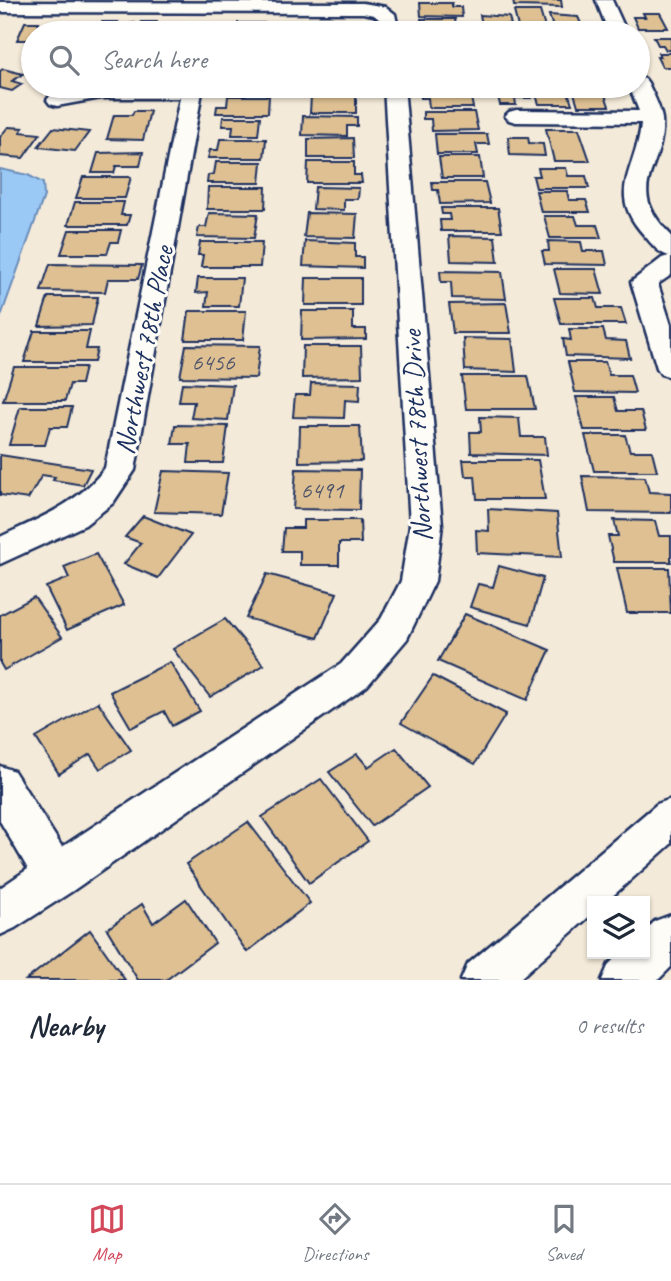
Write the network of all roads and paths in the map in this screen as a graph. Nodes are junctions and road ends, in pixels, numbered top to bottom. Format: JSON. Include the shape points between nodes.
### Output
{"nodes":[{"id":1,"x":605,"y":0,"type":"edge"},
{"id":2,"x":0,"y":7,"type":"edge"},
{"id":3,"x":388,"y":21,"type":"edge"},
{"id":4,"x":613,"y":21,"type":"edge"},
{"id":5,"x":68,"y":98,"type":"edge"},
{"id":6,"x":191,"y":98,"type":"edge"},
{"id":7,"x":395,"y":98,"type":"edge"},
{"id":8,"x":644,"y":98,"type":"edge"},
{"id":9,"x":57,"y":100,"type":"dead end"},
{"id":10,"x":516,"y":116,"type":"dead end"},
{"id":11,"x":651,"y":117,"type":"junction"},
{"id":12,"x":671,"y":249,"type":"edge"},
{"id":13,"x":671,"y":263,"type":"edge"},
{"id":14,"x":671,"y":368,"type":"edge"},
{"id":15,"x":0,"y":551,"type":"edge"},
{"id":16,"x":0,"y":784,"type":"edge"},
{"id":17,"x":671,"y":818,"type":"edge"},
{"id":18,"x":56,"y":877,"type":"junction"},
{"id":19,"x":0,"y":913,"type":"edge"},
{"id":20,"x":671,"y":937,"type":"edge"},
{"id":21,"x":484,"y":980,"type":"edge"},
{"id":22,"x":625,"y":980,"type":"edge"}],
"edges":[{"from":1,"to":4,"type":"street"},
{"from":2,"to":3,"type":"street","via":[[208,15],[363,8],[380,11]]},
{"from":5,"to":9,"type":"street"},
{"from":6,"to":15,"type":"street","name":"Northwest 78th Place","via":[[120,470],[102,495],[74,516]]},
{"from":7,"to":18,"type":"street","name":"Northwest 78th Drive","via":[[426,525],[418,581],[394,629],[354,675]]},
{"from":8,"to":11,"type":"street"},
{"from":10,"to":11,"type":"street"},
{"from":11,"to":12,"type":"street","via":[[650,138],[634,194],[638,212]]},
{"from":13,"to":14,"type":"street","via":[[644,282]]},
{"from":16,"to":18,"type":"street"},
{"from":17,"to":21,"type":"street"},
{"from":18,"to":19,"type":"street","name":"Northwest 78th Drive"},
{"from":20,"to":22,"type":"street"}]}
